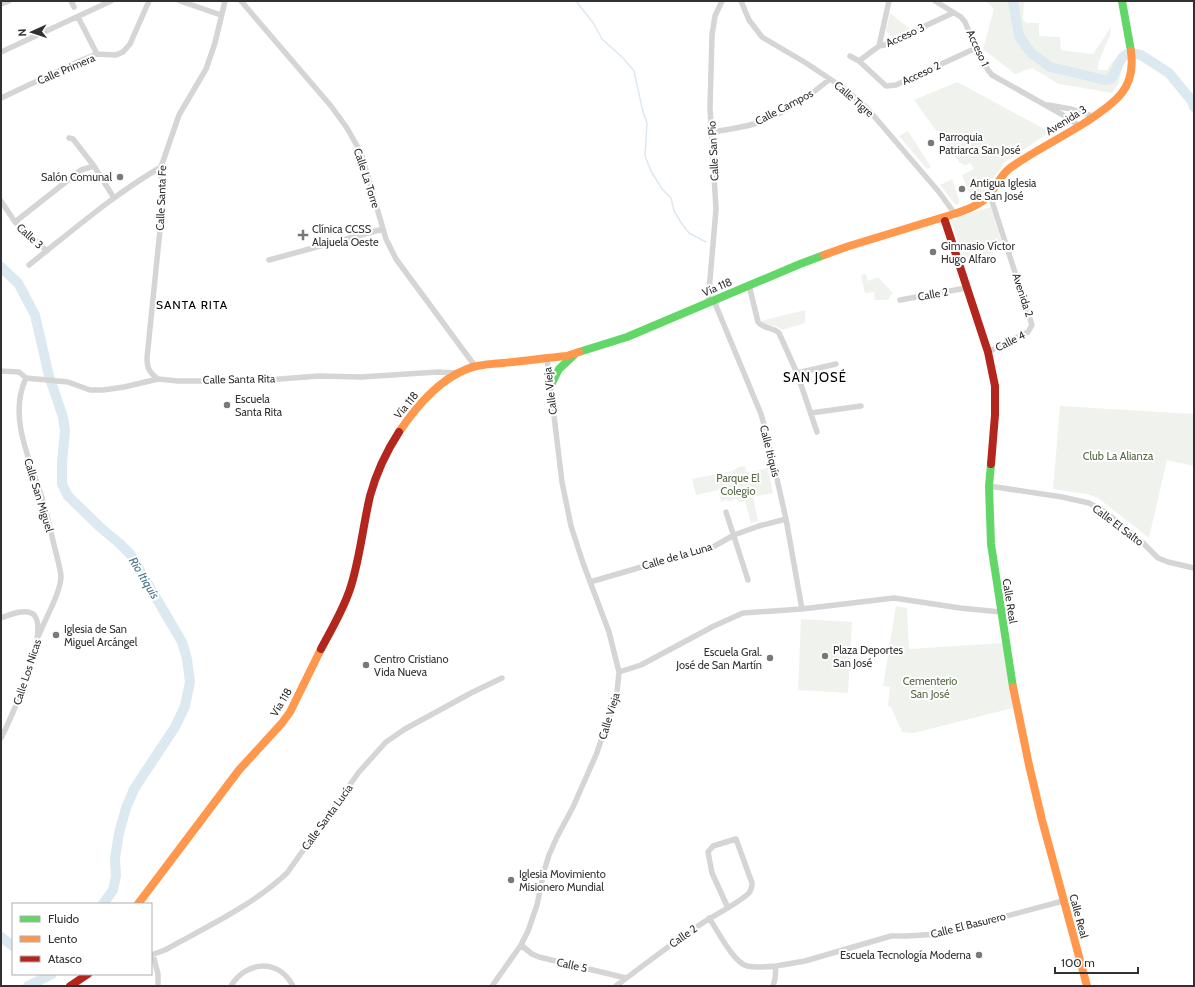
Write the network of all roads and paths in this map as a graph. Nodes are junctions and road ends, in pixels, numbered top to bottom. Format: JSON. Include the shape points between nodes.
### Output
{"nodes":[{"id":1,"x":8,"y":1,"type":"edge"},
{"id":2,"x":111,"y":1,"type":"edge"},
{"id":3,"x":149,"y":1,"type":"edge"},
{"id":4,"x":180,"y":1,"type":"edge"},
{"id":5,"x":225,"y":1,"type":"edge"},
{"id":6,"x":241,"y":1,"type":"edge"},
{"id":7,"x":722,"y":1,"type":"edge"},
{"id":8,"x":741,"y":1,"type":"edge"},
{"id":9,"x":889,"y":1,"type":"edge"},
{"id":10,"x":935,"y":1,"type":"edge"},
{"id":11,"x":1122,"y":1,"type":"edge"},
{"id":12,"x":1,"y":4,"type":"edge"},
{"id":13,"x":953,"y":13,"type":"junction"},
{"id":14,"x":221,"y":15,"type":"junction"},
{"id":15,"x":78,"y":17,"type":"junction"},
{"id":16,"x":879,"y":46,"type":"junction"},
{"id":17,"x":976,"y":48,"type":"junction"},
{"id":18,"x":1,"y":52,"type":"edge"},
{"id":19,"x":96,"y":54,"type":"junction"},
{"id":20,"x":850,"y":56,"type":"dead end"},
{"id":21,"x":859,"y":60,"type":"junction"},
{"id":22,"x":830,"y":79,"type":"junction"},
{"id":23,"x":1,"y":98,"type":"edge"},
{"id":24,"x":1044,"y":105,"type":"junction"},
{"id":25,"x":1093,"y":116,"type":"junction"},
{"id":26,"x":1078,"y":125,"type":"junction"},
{"id":27,"x":711,"y":132,"type":"junction"},
{"id":28,"x":69,"y":138,"type":"dead end"},
{"id":29,"x":94,"y":166,"type":"junction"},
{"id":30,"x":160,"y":168,"type":"junction"},
{"id":31,"x":990,"y":195,"type":"junction"},
{"id":32,"x":114,"y":198,"type":"junction"},
{"id":33,"x":1,"y":201,"type":"edge"},
{"id":34,"x":955,"y":214,"type":"junction"},
{"id":35,"x":944,"y":217,"type":"junction"},
{"id":36,"x":15,"y":222,"type":"junction"},
{"id":37,"x":383,"y":229,"type":"junction"},
{"id":38,"x":47,"y":251,"type":"junction"},
{"id":39,"x":269,"y":260,"type":"dead end"},
{"id":40,"x":29,"y":265,"type":"dead end"},
{"id":41,"x":749,"y":285,"type":"junction"},
{"id":42,"x":966,"y":288,"type":"junction"},
{"id":43,"x":900,"y":300,"type":"dead end"},
{"id":44,"x":711,"y":302,"type":"junction"},
{"id":45,"x":1032,"y":328,"type":"joint"},
{"id":46,"x":988,"y":352,"type":"junction"},
{"id":47,"x":576,"y":354,"type":"junction"},
{"id":48,"x":547,"y":358,"type":"junction"},
{"id":49,"x":836,"y":364,"type":"dead end"},
{"id":50,"x":475,"y":366,"type":"junction"},
{"id":51,"x":1,"y":371,"type":"edge"},
{"id":52,"x":456,"y":373,"type":"junction"},
{"id":53,"x":797,"y":373,"type":"junction"},
{"id":54,"x":26,"y":378,"type":"junction"},
{"id":55,"x":158,"y":378,"type":"junction"},
{"id":56,"x":550,"y":387,"type":"junction"},
{"id":57,"x":861,"y":406,"type":"dead end"},
{"id":58,"x":811,"y":413,"type":"junction"},
{"id":59,"x":817,"y":432,"type":"dead end"},
{"id":60,"x":989,"y":486,"type":"junction"},
{"id":61,"x":726,"y":512,"type":"dead end"},
{"id":62,"x":786,"y":519,"type":"junction"},
{"id":63,"x":734,"y":535,"type":"junction"},
{"id":64,"x":1194,"y":568,"type":"edge"},
{"id":65,"x":748,"y":580,"type":"dead end"},
{"id":66,"x":590,"y":582,"type":"junction"},
{"id":67,"x":802,"y":609,"type":"junction"},
{"id":68,"x":1001,"y":612,"type":"junction"},
{"id":69,"x":1,"y":618,"type":"edge"},
{"id":70,"x":39,"y":635,"type":"junction"},
{"id":71,"x":619,"y":672,"type":"junction"},
{"id":72,"x":502,"y":678,"type":"dead end"},
{"id":73,"x":1,"y":738,"type":"edge"},
{"id":74,"x":1063,"y":901,"type":"junction"},
{"id":75,"x":139,"y":903,"type":"edge"},
{"id":76,"x":728,"y":908,"type":"junction"},
{"id":77,"x":710,"y":918,"type":"junction"},
{"id":78,"x":521,"y":945,"type":"junction"},
{"id":79,"x":152,"y":955,"type":"edge"},
{"id":80,"x":776,"y":966,"type":"junction"},
{"id":81,"x":89,"y":975,"type":"edge"},
{"id":82,"x":626,"y":978,"type":"junction"},
{"id":83,"x":70,"y":986,"type":"edge"},
{"id":84,"x":158,"y":986,"type":"edge"},
{"id":85,"x":231,"y":986,"type":"edge"},
{"id":86,"x":293,"y":986,"type":"edge"},
{"id":87,"x":492,"y":986,"type":"edge"},
{"id":88,"x":616,"y":986,"type":"edge"},
{"id":89,"x":773,"y":986,"type":"edge"},
{"id":90,"x":1087,"y":986,"type":"edge"}],
"edges":[{"from":1,"to":12,"type":"street"},
{"from":2,"to":15,"type":"street"},
{"from":3,"to":19,"type":"street","name":"Calle Primera","via":[[130,44],[123,52],[116,55]]},
{"from":4,"to":14,"type":"street"},
{"from":5,"to":14,"type":"street","name":"Calle Santa Fe"},
{"from":6,"to":37,"type":"street","name":"Calle La Torre","via":[[348,128],[361,152]]},
{"from":7,"to":27,"type":"street","name":"Calle San Pío","via":[[712,35]]},
{"from":8,"to":22,"type":"street","name":"Calle Tigre","via":[[749,20],[762,37]]},
{"from":9,"to":16,"type":"street"},
{"from":10,"to":13,"type":"street","name":"Acceso 1"},
{"from":11,"to":25,"type":"main road","name":"Avenida 3","via":[[1132,55],[1131,76],[1125,89],[1115,100]]},
{"from":13,"to":16,"type":"street","name":"Acceso 3"},
{"from":13,"to":17,"type":"street","name":"Acceso 1","via":[[965,22]]},
{"from":14,"to":30,"type":"street","name":"Calle Santa Fe","via":[[206,69],[177,119]]},
{"from":15,"to":18,"type":"street"},
{"from":15,"to":19,"type":"street"},
{"from":16,"to":21,"type":"street","name":"Acceso 3"},
{"from":17,"to":21,"type":"street","name":"Acceso 2","via":[[891,86],[883,83]]},
{"from":17,"to":24,"type":"street","name":"Acceso 1","via":[[992,74]]},
{"from":19,"to":23,"type":"street","name":"Calle Primera"},
{"from":20,"to":21,"type":"street","name":"Acceso 2"},
{"from":22,"to":27,"type":"street","name":"Calle Campos","via":[[812,94],[755,124]]},
{"from":22,"to":34,"type":"street","name":"Calle Tigre","via":[[867,108]]},
{"from":24,"to":25,"type":"street","name":"Acceso 1","via":[[1071,109]]},
{"from":24,"to":26,"type":"street","name":"Acceso 1"},
{"from":25,"to":26,"type":"main road","name":"Avenida 3"},
{"from":26,"to":31,"type":"main road","name":"Avenida 3","via":[[1010,169],[1002,176]]},
{"from":27,"to":44,"type":"street","name":"Calle San Pío","via":[[716,209]]},
{"from":28,"to":29,"type":"street","via":[[73,139]]},
{"from":29,"to":32,"type":"street"},
{"from":29,"to":36,"type":"street","via":[[81,170]]},
{"from":30,"to":32,"type":"street"},
{"from":30,"to":55,"type":"street","name":"Calle Santa Fe","via":[[162,210],[147,358],[149,371]]},
{"from":31,"to":34,"type":"main road","name":"Avenida 3","via":[[976,205]]},
{"from":31,"to":45,"type":"street","name":"Avenida 2"},
{"from":32,"to":38,"type":"street"},
{"from":33,"to":36,"type":"street","name":"Calle 3"},
{"from":34,"to":35,"type":"main road","name":"Avenida 3"},
{"from":35,"to":41,"type":"main road","name":"Vía 118","via":[[800,264]]},
{"from":35,"to":42,"type":"main road","name":"Calle Real"},
{"from":36,"to":38,"type":"street","name":"Calle 3"},
{"from":37,"to":39,"type":"street"},
{"from":37,"to":50,"type":"street","name":"Calle La Torre","via":[[396,259]]},
{"from":38,"to":40,"type":"street"},
{"from":41,"to":44,"type":"main road","name":"Vía 118"},
{"from":41,"to":53,"type":"street","via":[[758,322],[779,333]]},
{"from":42,"to":43,"type":"street","name":"Calle 2"},
{"from":42,"to":46,"type":"main road","name":"Calle Real"},
{"from":44,"to":47,"type":"main road","name":"Vía 118","via":[[627,337]]},
{"from":44,"to":62,"type":"street","name":"Calle Itiquís","via":[[761,414]]},
{"from":45,"to":46,"type":"street","name":"Calle 4"},
{"from":46,"to":60,"type":"main road","name":"Calle Real","via":[[995,386]]},
{"from":47,"to":48,"type":"main road","name":"Vía 118"},
{"from":47,"to":56,"type":"main road","via":[[560,366]]},
{"from":48,"to":50,"type":"main road","name":"Vía 118"},
{"from":48,"to":56,"type":"street","name":"Calle Vieja"},
{"from":49,"to":53,"type":"street"},
{"from":50,"to":52,"type":"main road","name":"Vía 118"},
{"from":51,"to":54,"type":"street","via":[[19,372]]},
{"from":52,"to":55,"type":"street","name":"Calle Santa Rita","via":[[253,380],[178,381]]},
{"from":52,"to":75,"type":"main road","name":"Vía 118","via":[[444,381],[416,409],[394,439],[385,457],[370,496],[355,573],[347,598],[290,712],[239,770]]},
{"from":53,"to":58,"type":"street"},
{"from":54,"to":55,"type":"street","name":"Calle Santa Rita","via":[[68,382],[90,390],[103,390]]},
{"from":54,"to":70,"type":"street","name":"Calle San Miguel","via":[[22,386],[19,418],[28,457],[44,502],[61,574],[58,591]]},
{"from":56,"to":66,"type":"street","name":"Calle Vieja","via":[[566,503]]},
{"from":57,"to":58,"type":"street"},
{"from":58,"to":59,"type":"street"},
{"from":60,"to":64,"type":"street","name":"Calle El Salto","via":[[1089,503],[1105,512],[1158,558]]},
{"from":60,"to":68,"type":"main road","name":"Calle Real","via":[[991,544]]},
{"from":61,"to":63,"type":"street"},
{"from":62,"to":63,"type":"street","name":"Calle de la Luna"},
{"from":62,"to":67,"type":"street","name":"Calle Itiquís"},
{"from":63,"to":65,"type":"street"},
{"from":63,"to":66,"type":"street","name":"Calle de la Luna","via":[[713,547]]},
{"from":66,"to":71,"type":"street","name":"Calle Vieja","via":[[609,632]]},
{"from":67,"to":68,"type":"street","via":[[894,598]]},
{"from":67,"to":71,"type":"street","via":[[743,613],[641,665]]},
{"from":68,"to":74,"type":"main road","name":"Calle Real","via":[[1024,741]]},
{"from":69,"to":70,"type":"street","name":"Calle Los Nicas","via":[[18,613],[33,614],[37,619]]},
{"from":70,"to":73,"type":"street","name":"Calle Los Nicas","via":[[26,680]]},
{"from":71,"to":78,"type":"street","name":"Calle Vieja","via":[[614,704],[598,750],[549,855],[532,919]]},
{"from":72,"to":79,"type":"street","name":"Calle Santa Lucía","via":[[419,721],[386,742],[358,772],[281,879],[250,903]]},
{"from":74,"to":80,"type":"street","name":"Calle El Basurero","via":[[939,934],[891,936],[805,961]]},
{"from":74,"to":90,"type":"main road","name":"Calle Real"},
{"from":76,"to":76,"type":"street","name":"Calle 2","via":[[712,873],[708,852],[713,846],[736,838],[752,889],[749,894]]},
{"from":76,"to":77,"type":"street","name":"Calle 2"},
{"from":77,"to":80,"type":"street","via":[[738,961],[746,966]]},
{"from":77,"to":82,"type":"street","name":"Calle 2"},
{"from":78,"to":82,"type":"street","name":"Calle 5","via":[[539,957]]},
{"from":78,"to":87,"type":"street","name":"Calle Vieja"},
{"from":79,"to":84,"type":"street","via":[[158,974]]},
{"from":80,"to":89,"type":"street"},
{"from":81,"to":83,"type":"main road"},
{"from":82,"to":88,"type":"street","name":"Calle 2"},
{"from":85,"to":86,"type":"street","via":[[240,974],[247,970],[269,966],[289,979]]}]}
